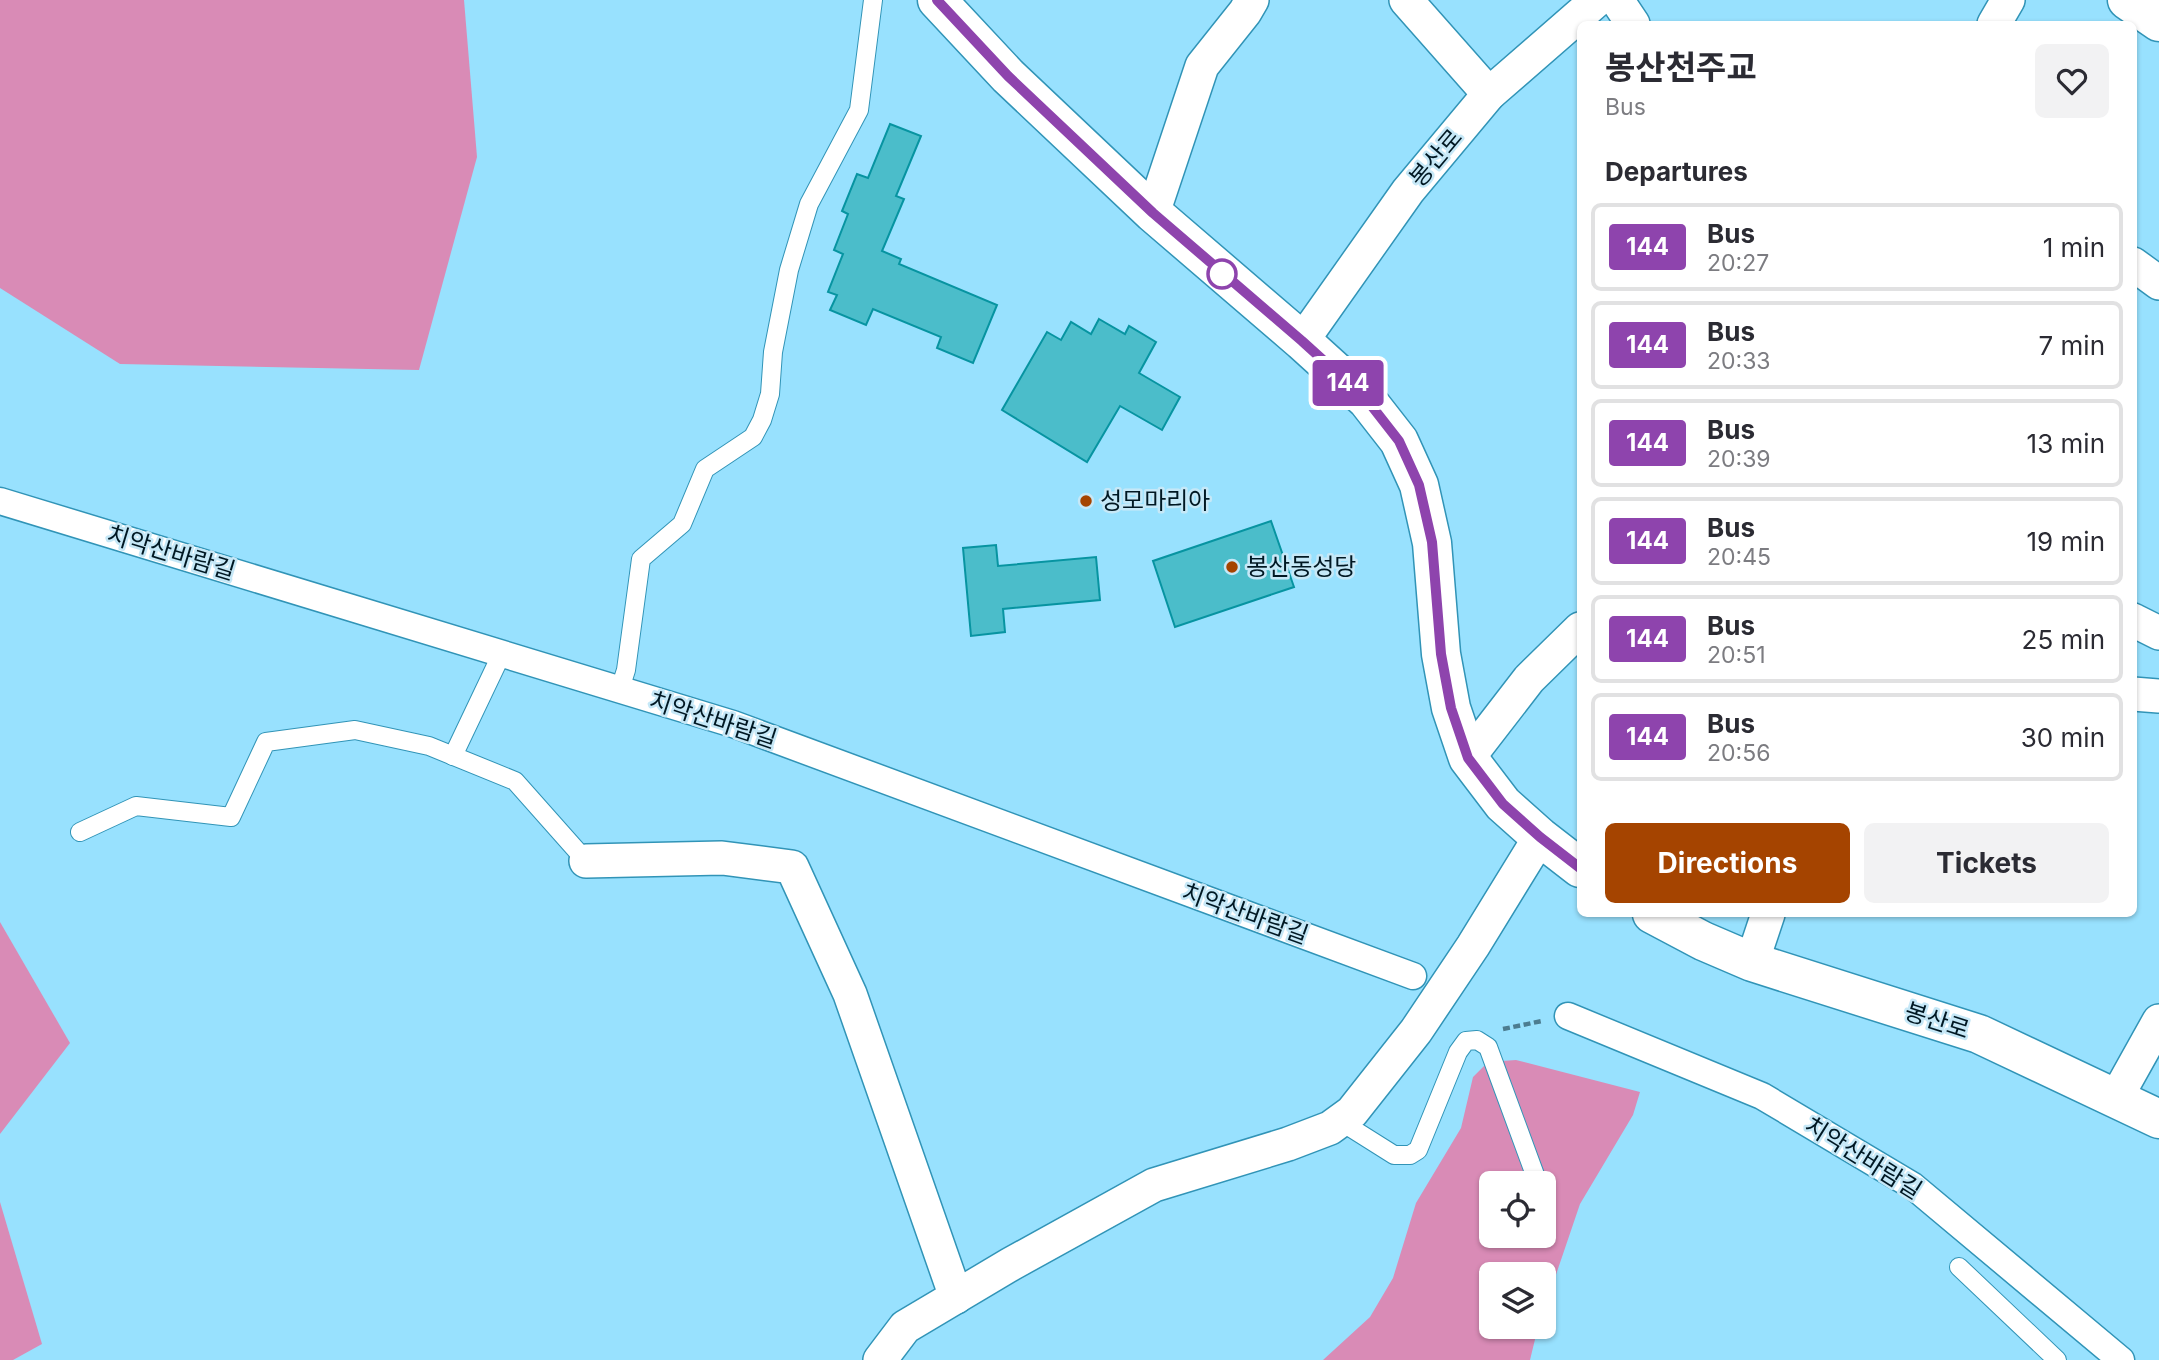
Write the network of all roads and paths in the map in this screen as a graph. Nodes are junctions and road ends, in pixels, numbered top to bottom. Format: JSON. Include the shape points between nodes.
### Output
{"nodes":[{"id":1,"x":873,"y":0,"type":"edge"},
{"id":2,"x":937,"y":0,"type":"edge"},
{"id":3,"x":1252,"y":0,"type":"edge"},
{"id":4,"x":1406,"y":0,"type":"edge"},
{"id":5,"x":1597,"y":0,"type":"edge"},
{"id":6,"x":1616,"y":0,"type":"edge"},
{"id":7,"x":2008,"y":0,"type":"edge"},
{"id":8,"x":2127,"y":0,"type":"edge"},
{"id":9,"x":1631,"y":21,"type":"edge"},
{"id":10,"x":1996,"y":21,"type":"edge"},
{"id":11,"x":2159,"y":22,"type":"edge"},
{"id":12,"x":1489,"y":94,"type":"junction"},
{"id":13,"x":1153,"y":213,"type":"junction"},
{"id":14,"x":2137,"y":267,"type":"edge"},
{"id":15,"x":2159,"y":283,"type":"edge"},
{"id":16,"x":1302,"y":341,"type":"junction"},
{"id":17,"x":0,"y":501,"type":"edge"},
{"id":18,"x":2137,"y":622,"type":"edge"},
{"id":19,"x":1577,"y":632,"type":"edge"},
{"id":20,"x":2159,"y":633,"type":"edge"},
{"id":21,"x":502,"y":653,"type":"junction"},
{"id":22,"x":620,"y":690,"type":"junction"},
{"id":23,"x":2137,"y":694,"type":"edge"},
{"id":24,"x":2159,"y":696,"type":"edge"},
{"id":25,"x":453,"y":756,"type":"junction"},
{"id":26,"x":1468,"y":758,"type":"junction"},
{"id":27,"x":80,"y":832,"type":"dead end"},
{"id":28,"x":1540,"y":837,"type":"junction"},
{"id":29,"x":586,"y":861,"type":"joint"},
{"id":30,"x":1577,"y":866,"type":"edge"},
{"id":31,"x":1658,"y":917,"type":"edge"},
{"id":32,"x":1767,"y":917,"type":"edge"},
{"id":33,"x":1752,"y":962,"type":"junction"},
{"id":34,"x":1413,"y":976,"type":"dead end"},
{"id":35,"x":1568,"y":1016,"type":"joint"},
{"id":36,"x":2159,"y":1021,"type":"edge"},
{"id":37,"x":1477,"y":1040,"type":"junction"},
{"id":38,"x":2116,"y":1098,"type":"junction"},
{"id":39,"x":2159,"y":1119,"type":"edge"},
{"id":40,"x":1340,"y":1121,"type":"junction"},
{"id":41,"x":1534,"y":1171,"type":"edge"},
{"id":42,"x":1959,"y":1267,"type":"dead end"},
{"id":43,"x":956,"y":1297,"type":"junction"},
{"id":44,"x":880,"y":1360,"type":"edge"},
{"id":45,"x":2057,"y":1360,"type":"edge"},
{"id":46,"x":2121,"y":1360,"type":"edge"}],
"edges":[{"from":1,"to":22,"type":"lane","via":[[859,110],[809,204],[789,270],[762,420],[753,437],[705,469],[682,524],[641,559]]},
{"from":2,"to":13,"type":"street","via":[[1008,76]]},
{"from":3,"to":13,"type":"street","via":[[1202,66]]},
{"from":4,"to":12,"type":"street"},
{"from":5,"to":12,"type":"street","name":"봉산로"},
{"from":6,"to":9,"type":"street"},
{"from":7,"to":10,"type":"street"},
{"from":8,"to":11,"type":"street"},
{"from":12,"to":16,"type":"street","name":"봉산로","via":[[1408,191]]},
{"from":13,"to":16,"type":"street"},
{"from":14,"to":15,"type":"street"},
{"from":16,"to":26,"type":"street","via":[[1367,400],[1399,441],[1419,485],[1432,542],[1441,654],[1451,708]]},
{"from":17,"to":21,"type":"street","name":"치악산바람길"},
{"from":18,"to":20,"type":"street"},
{"from":19,"to":26,"type":"street","via":[[1529,679]]},
{"from":21,"to":22,"type":"street","name":"치악산바람길"},
{"from":21,"to":25,"type":"lane"},
{"from":22,"to":34,"type":"street","name":"치악산바람길","via":[[747,729]]},
{"from":23,"to":24,"type":"street"},
{"from":25,"to":27,"type":"lane","via":[[429,746],[355,730],[266,742],[231,817],[136,806]]},
{"from":25,"to":29,"type":"lane","via":[[515,781]]},
{"from":26,"to":28,"type":"street","via":[[1503,804]]},
{"from":28,"to":30,"type":"street"},
{"from":28,"to":40,"type":"street","via":[[1416,1031]]},
{"from":29,"to":43,"type":"street","via":[[722,858],[792,867],[850,994]]},
{"from":31,"to":33,"type":"street","name":"봉산로"},
{"from":32,"to":33,"type":"street"},
{"from":33,"to":38,"type":"street","name":"봉산로","via":[[1979,1034]]},
{"from":35,"to":37,"type":"path","via":[[1489,1031]]},
{"from":35,"to":46,"type":"street","name":"치악산바람길","via":[[1762,1096],[1913,1186]]},
{"from":36,"to":38,"type":"street"},
{"from":37,"to":40,"type":"lane","via":[[1466,1041],[1458,1052],[1418,1150],[1410,1155],[1394,1155]]},
{"from":37,"to":41,"type":"lane","via":[[1488,1047]]},
{"from":38,"to":39,"type":"street","name":"봉산로"},
{"from":40,"to":43,"type":"street","via":[[1288,1144],[1154,1185]]},
{"from":42,"to":45,"type":"lane"},
{"from":43,"to":44,"type":"street","via":[[905,1327]]}]}
